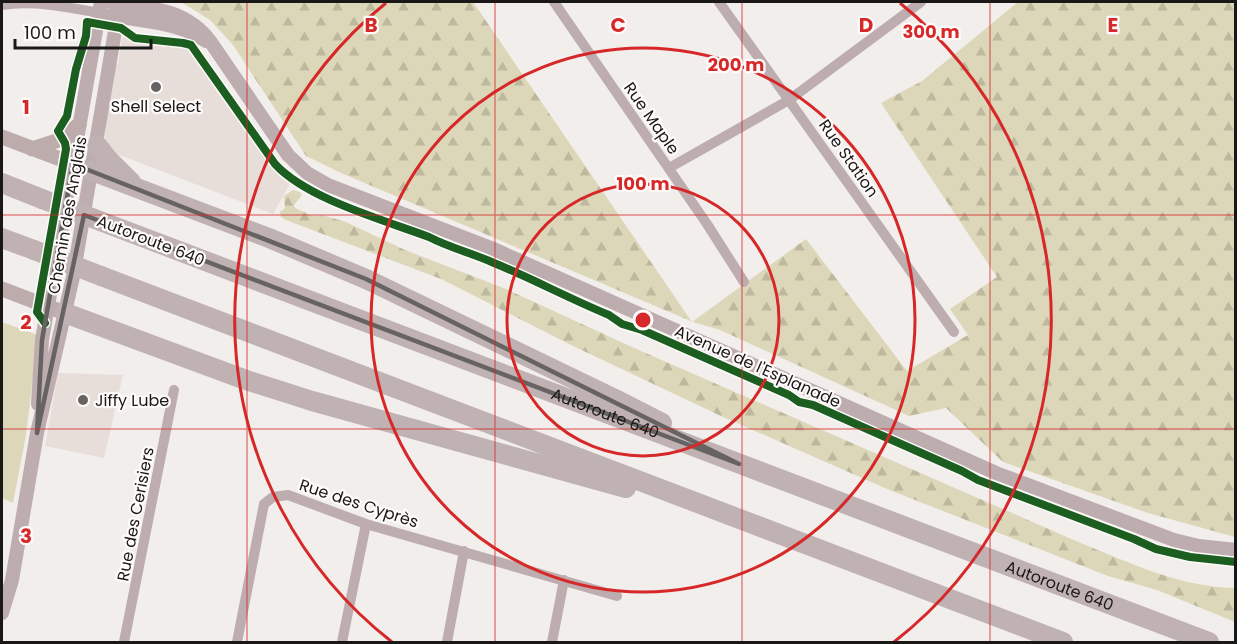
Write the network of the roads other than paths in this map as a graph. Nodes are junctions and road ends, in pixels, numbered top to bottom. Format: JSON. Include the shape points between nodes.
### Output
{"nodes":[{"id":1,"x":554,"y":2,"type":"edge"},
{"id":2,"x":719,"y":2,"type":"edge"},
{"id":3,"x":921,"y":2,"type":"edge"},
{"id":4,"x":10,"y":3,"type":"edge"},
{"id":5,"x":28,"y":3,"type":"edge"},
{"id":6,"x":117,"y":6,"type":"edge"},
{"id":7,"x":100,"y":7,"type":"edge"},
{"id":8,"x":789,"y":100,"type":"junction"},
{"id":9,"x":79,"y":125,"type":"junction"},
{"id":10,"x":2,"y":137,"type":"edge"},
{"id":11,"x":97,"y":145,"type":"junction"},
{"id":12,"x":32,"y":148,"type":"junction"},
{"id":13,"x":73,"y":164,"type":"junction"},
{"id":14,"x":669,"y":168,"type":"junction"},
{"id":15,"x":92,"y":171,"type":"junction"},
{"id":16,"x":2,"y":183,"type":"edge"},
{"id":17,"x":138,"y":189,"type":"junction"},
{"id":18,"x":2,"y":238,"type":"edge"},
{"id":19,"x":744,"y":282,"type":"dead end"},
{"id":20,"x":2,"y":289,"type":"edge"},
{"id":21,"x":57,"y":310,"type":"junction"},
{"id":22,"x":954,"y":332,"type":"dead end"},
{"id":23,"x":174,"y":390,"type":"dead end"},
{"id":24,"x":739,"y":464,"type":"junction"},
{"id":25,"x":739,"y":519,"type":"junction"},
{"id":26,"x":366,"y":524,"type":"junction"},
{"id":27,"x":1236,"y":550,"type":"edge"},
{"id":28,"x":464,"y":551,"type":"junction"},
{"id":29,"x":564,"y":580,"type":"junction"},
{"id":30,"x":616,"y":596,"type":"dead end"},
{"id":31,"x":2,"y":613,"type":"edge"},
{"id":32,"x":124,"y":642,"type":"edge"},
{"id":33,"x":237,"y":642,"type":"edge"},
{"id":34,"x":342,"y":642,"type":"edge"},
{"id":35,"x":447,"y":642,"type":"edge"},
{"id":36,"x":552,"y":642,"type":"edge"},
{"id":37,"x":1063,"y":642,"type":"edge"},
{"id":38,"x":1209,"y":642,"type":"edge"}],
"edges":[{"from":1,"to":14,"type":"street","name":"Rue Maple"},
{"from":2,"to":8,"type":"street","name":"Rue Station"},
{"from":3,"to":8,"type":"street"},
{"from":4,"to":5,"type":"street"},
{"from":5,"to":7,"type":"street"},
{"from":6,"to":7,"type":"street","name":"Avenue de l'Esplanade"},
{"from":6,"to":11,"type":"street","name":"Chemin des Anglais"},
{"from":6,"to":27,"type":"street","name":"Avenue de l'Esplanade","via":[[168,12],[189,20],[204,33],[288,155],[300,168],[328,185],[482,244],[996,473],[1173,540]]},
{"from":7,"to":9,"type":"street","name":"Chemin des Anglais"},
{"from":8,"to":14,"type":"street"},
{"from":8,"to":22,"type":"street","name":"Rue Station"},
{"from":9,"to":12,"type":"main road","via":[[56,141]]},
{"from":9,"to":13,"type":"street","name":"Chemin des Anglais"},
{"from":10,"to":12,"type":"main road"},
{"from":11,"to":15,"type":"street","name":"Chemin des Anglais"},
{"from":11,"to":17,"type":"highway"},
{"from":12,"to":13,"type":"main road"},
{"from":13,"to":15,"type":"main road"},
{"from":13,"to":21,"type":"street","name":"Chemin des Anglais"},
{"from":14,"to":19,"type":"street","name":"Rue Maple"},
{"from":15,"to":17,"type":"highway"},
{"from":15,"to":21,"type":"street","name":"Chemin des Anglais"},
{"from":16,"to":24,"type":"highway","name":"Autoroute 640","bridge":true},
{"from":17,"to":24,"type":"highway","via":[[389,289]]},
{"from":18,"to":25,"type":"highway","bridge":true},
{"from":20,"to":21,"type":"main road"},
{"from":21,"to":25,"type":"highway","via":[[312,401]]},
{"from":21,"to":31,"type":"street","name":"Chemin des Anglais","via":[[14,571]]},
{"from":23,"to":32,"type":"street","name":"Rue des Cerisiers"},
{"from":24,"to":38,"type":"highway","name":"Autoroute 640"},
{"from":25,"to":37,"type":"highway"},
{"from":26,"to":28,"type":"street","name":"Rue des Cyprès"},
{"from":26,"to":33,"type":"street","name":"Rue des Cyprès","via":[[288,495],[273,497],[264,504]]},
{"from":26,"to":34,"type":"street"},
{"from":28,"to":29,"type":"street","name":"Rue des Cyprès"},
{"from":28,"to":35,"type":"street"},
{"from":29,"to":30,"type":"street","name":"Rue des Cyprès"},
{"from":29,"to":36,"type":"street"}]}
